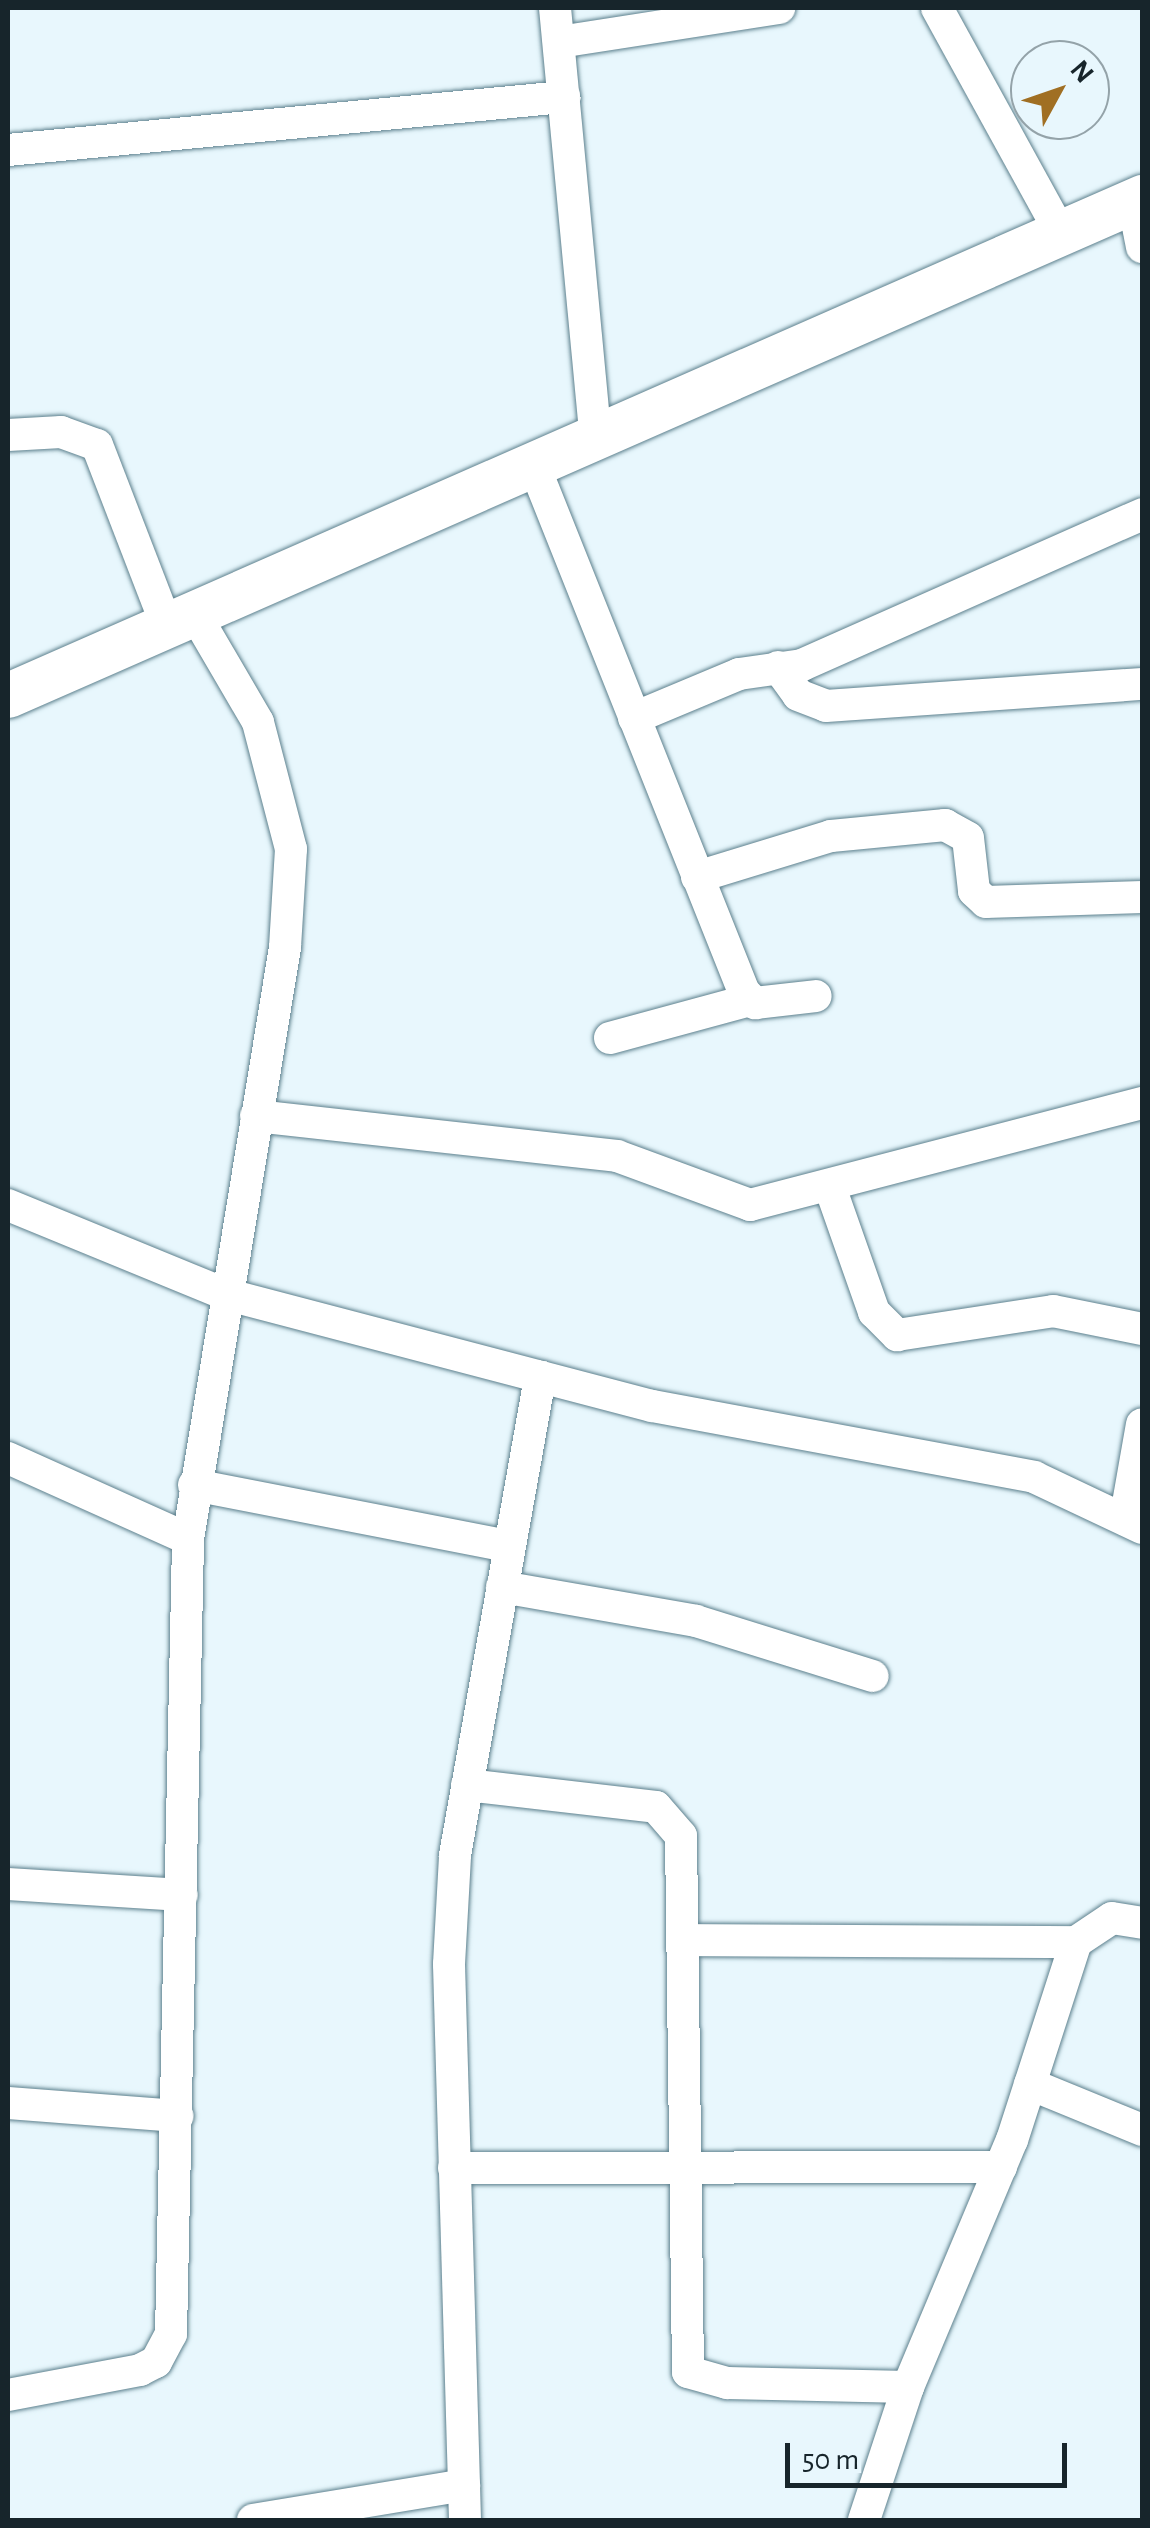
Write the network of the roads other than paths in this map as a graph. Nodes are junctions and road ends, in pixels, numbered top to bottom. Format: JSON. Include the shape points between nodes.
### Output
{"nodes":[{"id":1,"x":556,"y":8,"type":"edge"},
{"id":2,"x":779,"y":8,"type":"edge"},
{"id":3,"x":937,"y":8,"type":"edge"},
{"id":4,"x":559,"y":42,"type":"junction"},
{"id":5,"x":564,"y":97,"type":"junction"},
{"id":6,"x":8,"y":150,"type":"edge"},
{"id":7,"x":1138,"y":200,"type":"edge"},
{"id":8,"x":1060,"y":232,"type":"junction"},
{"id":9,"x":1142,"y":246,"type":"edge"},
{"id":10,"x":8,"y":435,"type":"edge"},
{"id":11,"x":596,"y":441,"type":"junction"},
{"id":12,"x":534,"y":468,"type":"junction"},
{"id":13,"x":1142,"y":514,"type":"edge"},
{"id":14,"x":182,"y":620,"type":"junction"},
{"id":15,"x":778,"y":667,"type":"junction"},
{"id":16,"x":1142,"y":684,"type":"edge"},
{"id":17,"x":8,"y":695,"type":"edge"},
{"id":18,"x":634,"y":718,"type":"junction"},
{"id":19,"x":697,"y":877,"type":"junction"},
{"id":20,"x":1142,"y":898,"type":"edge"},
{"id":21,"x":816,"y":996,"type":"dead end"},
{"id":22,"x":750,"y":1000,"type":"junction"},
{"id":23,"x":610,"y":1038,"type":"dead end"},
{"id":24,"x":1142,"y":1103,"type":"edge"},
{"id":25,"x":256,"y":1116,"type":"junction"},
{"id":26,"x":830,"y":1187,"type":"junction"},
{"id":27,"x":8,"y":1206,"type":"edge"},
{"id":28,"x":225,"y":1294,"type":"junction"},
{"id":29,"x":1142,"y":1329,"type":"edge"},
{"id":30,"x":540,"y":1376,"type":"junction"},
{"id":31,"x":1142,"y":1424,"type":"edge"},
{"id":32,"x":8,"y":1458,"type":"edge"},
{"id":33,"x":194,"y":1485,"type":"junction"},
{"id":34,"x":1134,"y":1522,"type":"edge"},
{"id":35,"x":188,"y":1539,"type":"junction"},
{"id":36,"x":509,"y":1546,"type":"junction"},
{"id":37,"x":502,"y":1587,"type":"junction"},
{"id":38,"x":873,"y":1676,"type":"dead end"},
{"id":39,"x":467,"y":1785,"type":"junction"},
{"id":40,"x":8,"y":1884,"type":"edge"},
{"id":41,"x":182,"y":1896,"type":"junction"},
{"id":42,"x":1142,"y":1923,"type":"edge"},
{"id":43,"x":684,"y":1940,"type":"junction"},
{"id":44,"x":1076,"y":1942,"type":"junction"},
{"id":45,"x":1030,"y":2084,"type":"junction"},
{"id":46,"x":8,"y":2103,"type":"edge"},
{"id":47,"x":178,"y":2116,"type":"junction"},
{"id":48,"x":1142,"y":2130,"type":"edge"},
{"id":49,"x":684,"y":2162,"type":"junction"},
{"id":50,"x":1000,"y":2167,"type":"junction"},
{"id":51,"x":454,"y":2168,"type":"junction"},
{"id":52,"x":908,"y":2387,"type":"junction"},
{"id":53,"x":8,"y":2394,"type":"edge"},
{"id":54,"x":464,"y":2485,"type":"junction"},
{"id":55,"x":253,"y":2520,"type":"edge"},
{"id":56,"x":465,"y":2520,"type":"edge"},
{"id":57,"x":864,"y":2520,"type":"edge"}],
"edges":[{"from":1,"to":4,"type":"street"},
{"from":2,"to":4,"type":"street"},
{"from":3,"to":8,"type":"street"},
{"from":4,"to":5,"type":"street"},
{"from":5,"to":6,"type":"street"},
{"from":5,"to":11,"type":"street"},
{"from":7,"to":8,"type":"street"},
{"from":7,"to":9,"type":"street"},
{"from":8,"to":11,"type":"street"},
{"from":10,"to":14,"type":"street","via":[[61,432],[97,445]]},
{"from":11,"to":12,"type":"street"},
{"from":12,"to":14,"type":"street"},
{"from":12,"to":18,"type":"street"},
{"from":13,"to":15,"type":"street","via":[[826,655]]},
{"from":14,"to":17,"type":"street"},
{"from":14,"to":25,"type":"street","via":[[258,722],[290,849]]},
{"from":15,"to":16,"type":"street","via":[[798,695],[826,706]]},
{"from":15,"to":18,"type":"street"},
{"from":18,"to":19,"type":"street"},
{"from":19,"to":20,"type":"street","via":[[830,836],[944,826],[968,838],[974,891],[986,902]]},
{"from":19,"to":22,"type":"street"},
{"from":21,"to":22,"type":"street"},
{"from":22,"to":23,"type":"street"},
{"from":24,"to":26,"type":"street"},
{"from":25,"to":26,"type":"street","via":[[616,1156],[750,1205]]},
{"from":25,"to":28,"type":"street"},
{"from":26,"to":29,"type":"street","via":[[874,1312],[896,1335],[1053,1310]]},
{"from":27,"to":28,"type":"street"},
{"from":28,"to":30,"type":"street"},
{"from":28,"to":33,"type":"street"},
{"from":30,"to":34,"type":"street","via":[[652,1406],[1034,1477]]},
{"from":30,"to":36,"type":"street"},
{"from":31,"to":34,"type":"street"},
{"from":32,"to":35,"type":"street"},
{"from":33,"to":35,"type":"street"},
{"from":33,"to":36,"type":"street"},
{"from":35,"to":41,"type":"street"},
{"from":36,"to":37,"type":"street"},
{"from":37,"to":38,"type":"street","via":[[696,1621]]},
{"from":37,"to":39,"type":"street"},
{"from":39,"to":43,"type":"street","via":[[656,1806],[671,1816],[684,1858]]},
{"from":39,"to":51,"type":"street","via":[[449,1964]]},
{"from":40,"to":41,"type":"street"},
{"from":41,"to":47,"type":"street"},
{"from":42,"to":44,"type":"street","via":[[1112,1918]]},
{"from":43,"to":44,"type":"street"},
{"from":43,"to":49,"type":"street"},
{"from":44,"to":45,"type":"street"},
{"from":45,"to":48,"type":"street"},
{"from":45,"to":50,"type":"street"},
{"from":46,"to":47,"type":"street"},
{"from":47,"to":53,"type":"street","via":[[166,2350],[140,2370]]},
{"from":49,"to":50,"type":"street"},
{"from":49,"to":51,"type":"street"},
{"from":49,"to":52,"type":"street","via":[[688,2372],[727,2383]]},
{"from":50,"to":52,"type":"street"},
{"from":51,"to":54,"type":"street"},
{"from":52,"to":57,"type":"street"},
{"from":54,"to":55,"type":"street"},
{"from":54,"to":56,"type":"street"}]}
